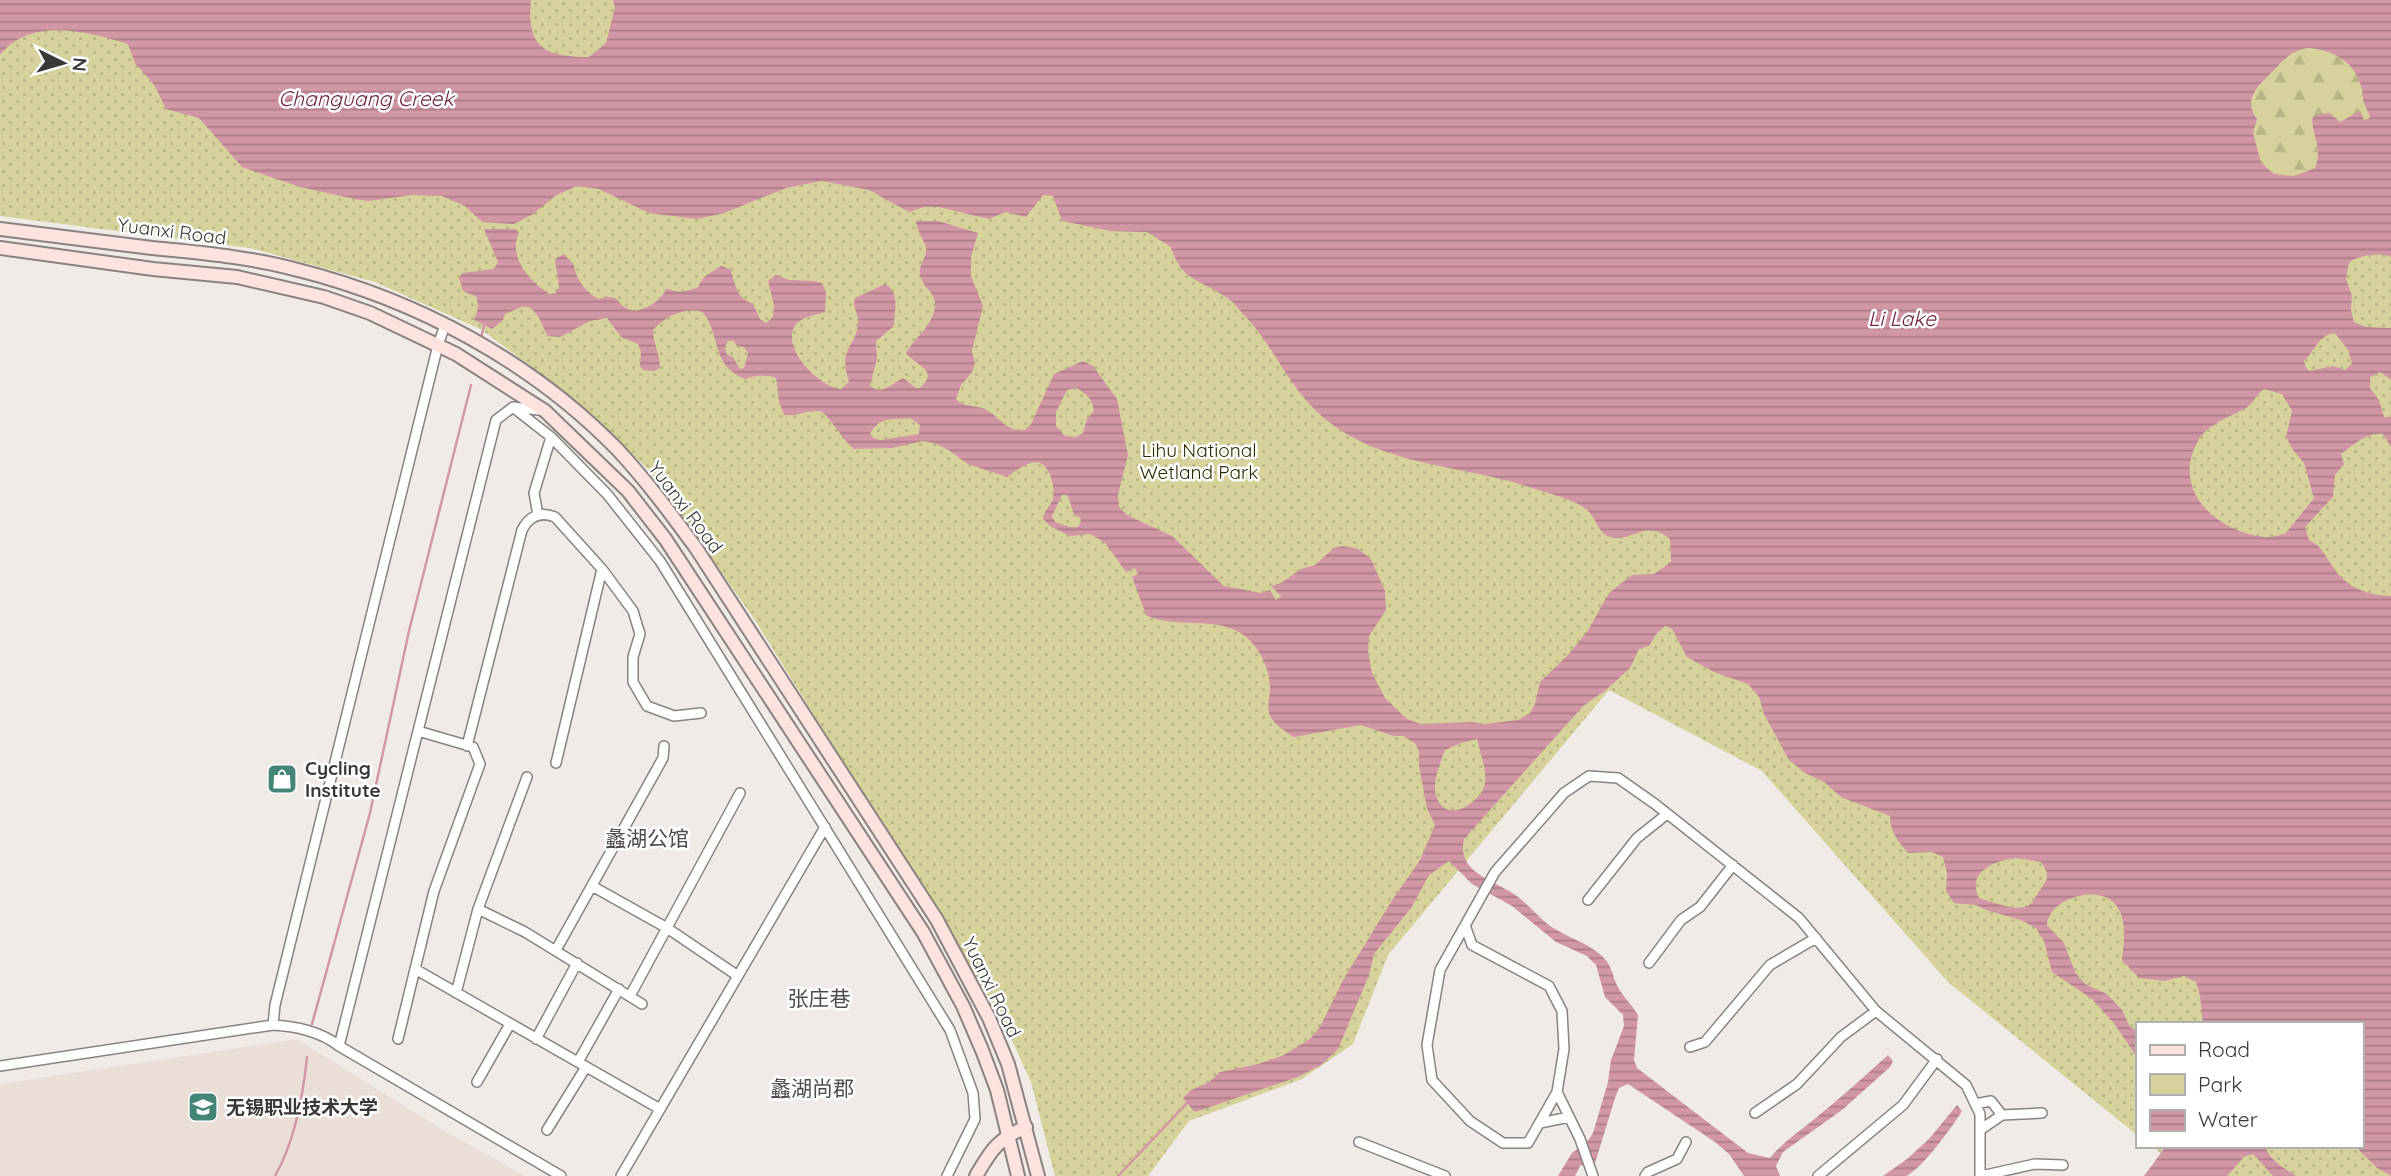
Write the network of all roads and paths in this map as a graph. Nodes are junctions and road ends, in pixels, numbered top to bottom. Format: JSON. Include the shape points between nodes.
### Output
{"nodes":[{"id":1,"x":0,"y":229,"type":"edge"},
{"id":2,"x":0,"y":248,"type":"edge"},
{"id":3,"x":446,"y":325,"type":"junction"},
{"id":4,"x":438,"y":345,"type":"junction"},
{"id":5,"x":513,"y":407,"type":"junction"},
{"id":6,"x":545,"y":411,"type":"junction"},
{"id":7,"x":551,"y":437,"type":"junction"},
{"id":8,"x":538,"y":515,"type":"junction"},
{"id":9,"x":602,"y":569,"type":"junction"},
{"id":10,"x":701,"y":713,"type":"dead end"},
{"id":11,"x":418,"y":731,"type":"junction"},
{"id":12,"x":467,"y":746,"type":"junction"},
{"id":13,"x":664,"y":746,"type":"dead end"},
{"id":14,"x":556,"y":763,"type":"dead end"},
{"id":15,"x":527,"y":777,"type":"dead end"},
{"id":16,"x":740,"y":793,"type":"dead end"},
{"id":17,"x":1667,"y":814,"type":"junction"},
{"id":18,"x":825,"y":827,"type":"junction"},
{"id":19,"x":1732,"y":865,"type":"junction"},
{"id":20,"x":593,"y":886,"type":"junction"},
{"id":21,"x":1588,"y":900,"type":"dead end"},
{"id":22,"x":478,"y":909,"type":"junction"},
{"id":23,"x":1465,"y":925,"type":"junction"},
{"id":24,"x":667,"y":928,"type":"junction"},
{"id":25,"x":1816,"y":939,"type":"junction"},
{"id":26,"x":1472,"y":945,"type":"junction"},
{"id":27,"x":1452,"y":948,"type":"junction"},
{"id":28,"x":555,"y":950,"type":"junction"},
{"id":29,"x":577,"y":964,"type":"junction"},
{"id":30,"x":1649,"y":964,"type":"dead end"},
{"id":31,"x":415,"y":970,"type":"junction"},
{"id":32,"x":738,"y":976,"type":"junction"},
{"id":33,"x":619,"y":989,"type":"junction"},
{"id":34,"x":456,"y":993,"type":"junction"},
{"id":35,"x":630,"y":996,"type":"junction"},
{"id":36,"x":642,"y":1004,"type":"dead end"},
{"id":37,"x":1876,"y":1011,"type":"junction"},
{"id":38,"x":510,"y":1024,"type":"junction"},
{"id":39,"x":273,"y":1025,"type":"junction"},
{"id":40,"x":398,"y":1039,"type":"dead end"},
{"id":41,"x":536,"y":1039,"type":"junction"},
{"id":42,"x":339,"y":1046,"type":"junction"},
{"id":43,"x":1690,"y":1047,"type":"dead end"},
{"id":44,"x":1937,"y":1059,"type":"junction"},
{"id":45,"x":582,"y":1065,"type":"junction"},
{"id":46,"x":0,"y":1066,"type":"edge"},
{"id":47,"x":477,"y":1082,"type":"dead end"},
{"id":48,"x":1557,"y":1092,"type":"junction"},
{"id":49,"x":1975,"y":1104,"type":"junction"},
{"id":50,"x":660,"y":1109,"type":"junction"},
{"id":51,"x":1755,"y":1113,"type":"dead end"},
{"id":52,"x":2042,"y":1113,"type":"dead end"},
{"id":53,"x":2002,"y":1115,"type":"junction"},
{"id":54,"x":1569,"y":1117,"type":"junction"},
{"id":55,"x":1540,"y":1123,"type":"junction"},
{"id":56,"x":1026,"y":1127,"type":"junction"},
{"id":57,"x":547,"y":1130,"type":"dead end"},
{"id":58,"x":1980,"y":1130,"type":"junction"},
{"id":59,"x":1008,"y":1135,"type":"junction"},
{"id":60,"x":1359,"y":1142,"type":"dead end"},
{"id":61,"x":1686,"y":1142,"type":"dead end"},
{"id":62,"x":2063,"y":1164,"type":"dead end"},
{"id":63,"x":1591,"y":1173,"type":"edge"},
{"id":64,"x":561,"y":1176,"type":"edge"},
{"id":65,"x":621,"y":1176,"type":"edge"},
{"id":66,"x":947,"y":1176,"type":"edge"},
{"id":67,"x":976,"y":1176,"type":"edge"},
{"id":68,"x":1018,"y":1176,"type":"edge"},
{"id":69,"x":1038,"y":1176,"type":"edge"},
{"id":70,"x":1445,"y":1176,"type":"edge"},
{"id":71,"x":1646,"y":1176,"type":"edge"},
{"id":72,"x":1818,"y":1176,"type":"edge"},
{"id":73,"x":1980,"y":1176,"type":"edge"}],
"edges":[{"from":1,"to":3,"type":"main road","name":"Yuanxi Road","via":[[236,257],[298,270]]},
{"from":2,"to":4,"type":"main road","name":"Yuanxi Road","via":[[277,285],[370,313]]},
{"from":3,"to":4,"type":"street"},
{"from":3,"to":56,"type":"main road","name":"Yuanxi Road","via":[[502,357],[580,414],[667,508],[937,920],[989,1018]]},
{"from":4,"to":6,"type":"main road","name":"Yuanxi Road"},
{"from":4,"to":39,"type":"street"},
{"from":5,"to":6,"type":"street"},
{"from":5,"to":7,"type":"street"},
{"from":5,"to":11,"type":"street","via":[[496,420]]},
{"from":6,"to":59,"type":"main road","name":"Yuanxi Road","via":[[628,491],[666,540],[923,932],[982,1050]]},
{"from":7,"to":8,"type":"street","via":[[534,493]]},
{"from":7,"to":18,"type":"street","via":[[607,494],[660,561]]},
{"from":8,"to":9,"type":"street","via":[[555,517]]},
{"from":8,"to":12,"type":"street","via":[[527,520],[522,530]]},
{"from":9,"to":10,"type":"street","via":[[633,611],[640,634],[633,682],[647,706],[674,716]]},
{"from":9,"to":14,"type":"street"},
{"from":11,"to":12,"type":"street"},
{"from":11,"to":42,"type":"street"},
{"from":12,"to":31,"type":"street","via":[[473,747],[480,764],[434,891]]},
{"from":13,"to":20,"type":"street","via":[[663,758]]},
{"from":15,"to":22,"type":"street"},
{"from":16,"to":24,"type":"street"},
{"from":17,"to":19,"type":"street"},
{"from":17,"to":21,"type":"street","via":[[1637,838]]},
{"from":17,"to":23,"type":"street","via":[[1618,778],[1589,776],[1564,793],[1491,880]]},
{"from":18,"to":32,"type":"street"},
{"from":18,"to":66,"type":"street","via":[[950,1030],[973,1093],[975,1119]]},
{"from":19,"to":25,"type":"street","via":[[1798,918]]},
{"from":19,"to":30,"type":"street","via":[[1700,907],[1681,920]]},
{"from":20,"to":24,"type":"street"},
{"from":20,"to":28,"type":"street"},
{"from":22,"to":28,"type":"street"},
{"from":22,"to":34,"type":"street"},
{"from":23,"to":26,"type":"street"},
{"from":23,"to":27,"type":"street"},
{"from":24,"to":32,"type":"street"},
{"from":24,"to":35,"type":"street"},
{"from":25,"to":37,"type":"street"},
{"from":25,"to":43,"type":"street","via":[[1770,965],[1705,1042]]},
{"from":26,"to":27,"type":"street"},
{"from":26,"to":48,"type":"street","via":[[1549,986],[1562,1011],[1564,1049]]},
{"from":27,"to":55,"type":"street","via":[[1440,970],[1427,1045],[1432,1080],[1470,1121],[1503,1143],[1528,1143]]},
{"from":28,"to":29,"type":"street"},
{"from":29,"to":33,"type":"street"},
{"from":29,"to":41,"type":"street"},
{"from":31,"to":34,"type":"street"},
{"from":31,"to":40,"type":"street"},
{"from":32,"to":50,"type":"street"},
{"from":33,"to":35,"type":"street"},
{"from":33,"to":45,"type":"street"},
{"from":34,"to":38,"type":"street"},
{"from":35,"to":36,"type":"street"},
{"from":37,"to":44,"type":"street"},
{"from":37,"to":51,"type":"street","via":[[1841,1037],[1797,1084]]},
{"from":38,"to":41,"type":"street"},
{"from":38,"to":47,"type":"street"},
{"from":39,"to":42,"type":"street","via":[[292,1026]]},
{"from":39,"to":46,"type":"street"},
{"from":41,"to":45,"type":"street"},
{"from":42,"to":64,"type":"street"},
{"from":44,"to":49,"type":"street","via":[[1966,1085]]},
{"from":44,"to":72,"type":"street","via":[[1903,1105]]},
{"from":45,"to":50,"type":"street"},
{"from":45,"to":57,"type":"street"},
{"from":48,"to":54,"type":"street"},
{"from":48,"to":55,"type":"street"},
{"from":49,"to":53,"type":"street","via":[[1991,1101]]},
{"from":49,"to":58,"type":"street"},
{"from":50,"to":65,"type":"street"},
{"from":52,"to":53,"type":"street"},
{"from":53,"to":58,"type":"street"},
{"from":54,"to":55,"type":"street"},
{"from":54,"to":63,"type":"street"},
{"from":56,"to":59,"type":"main road"},
{"from":56,"to":69,"type":"main road","name":"Yuanxi Road"},
{"from":58,"to":73,"type":"street"},
{"from":59,"to":67,"type":"main road","via":[[991,1149]]},
{"from":59,"to":68,"type":"main road","name":"Yuanxi Road"},
{"from":60,"to":70,"type":"street"},
{"from":61,"to":71,"type":"street","via":[[1677,1159]]},
{"from":62,"to":73,"type":"street","via":[[2035,1164]]}]}
